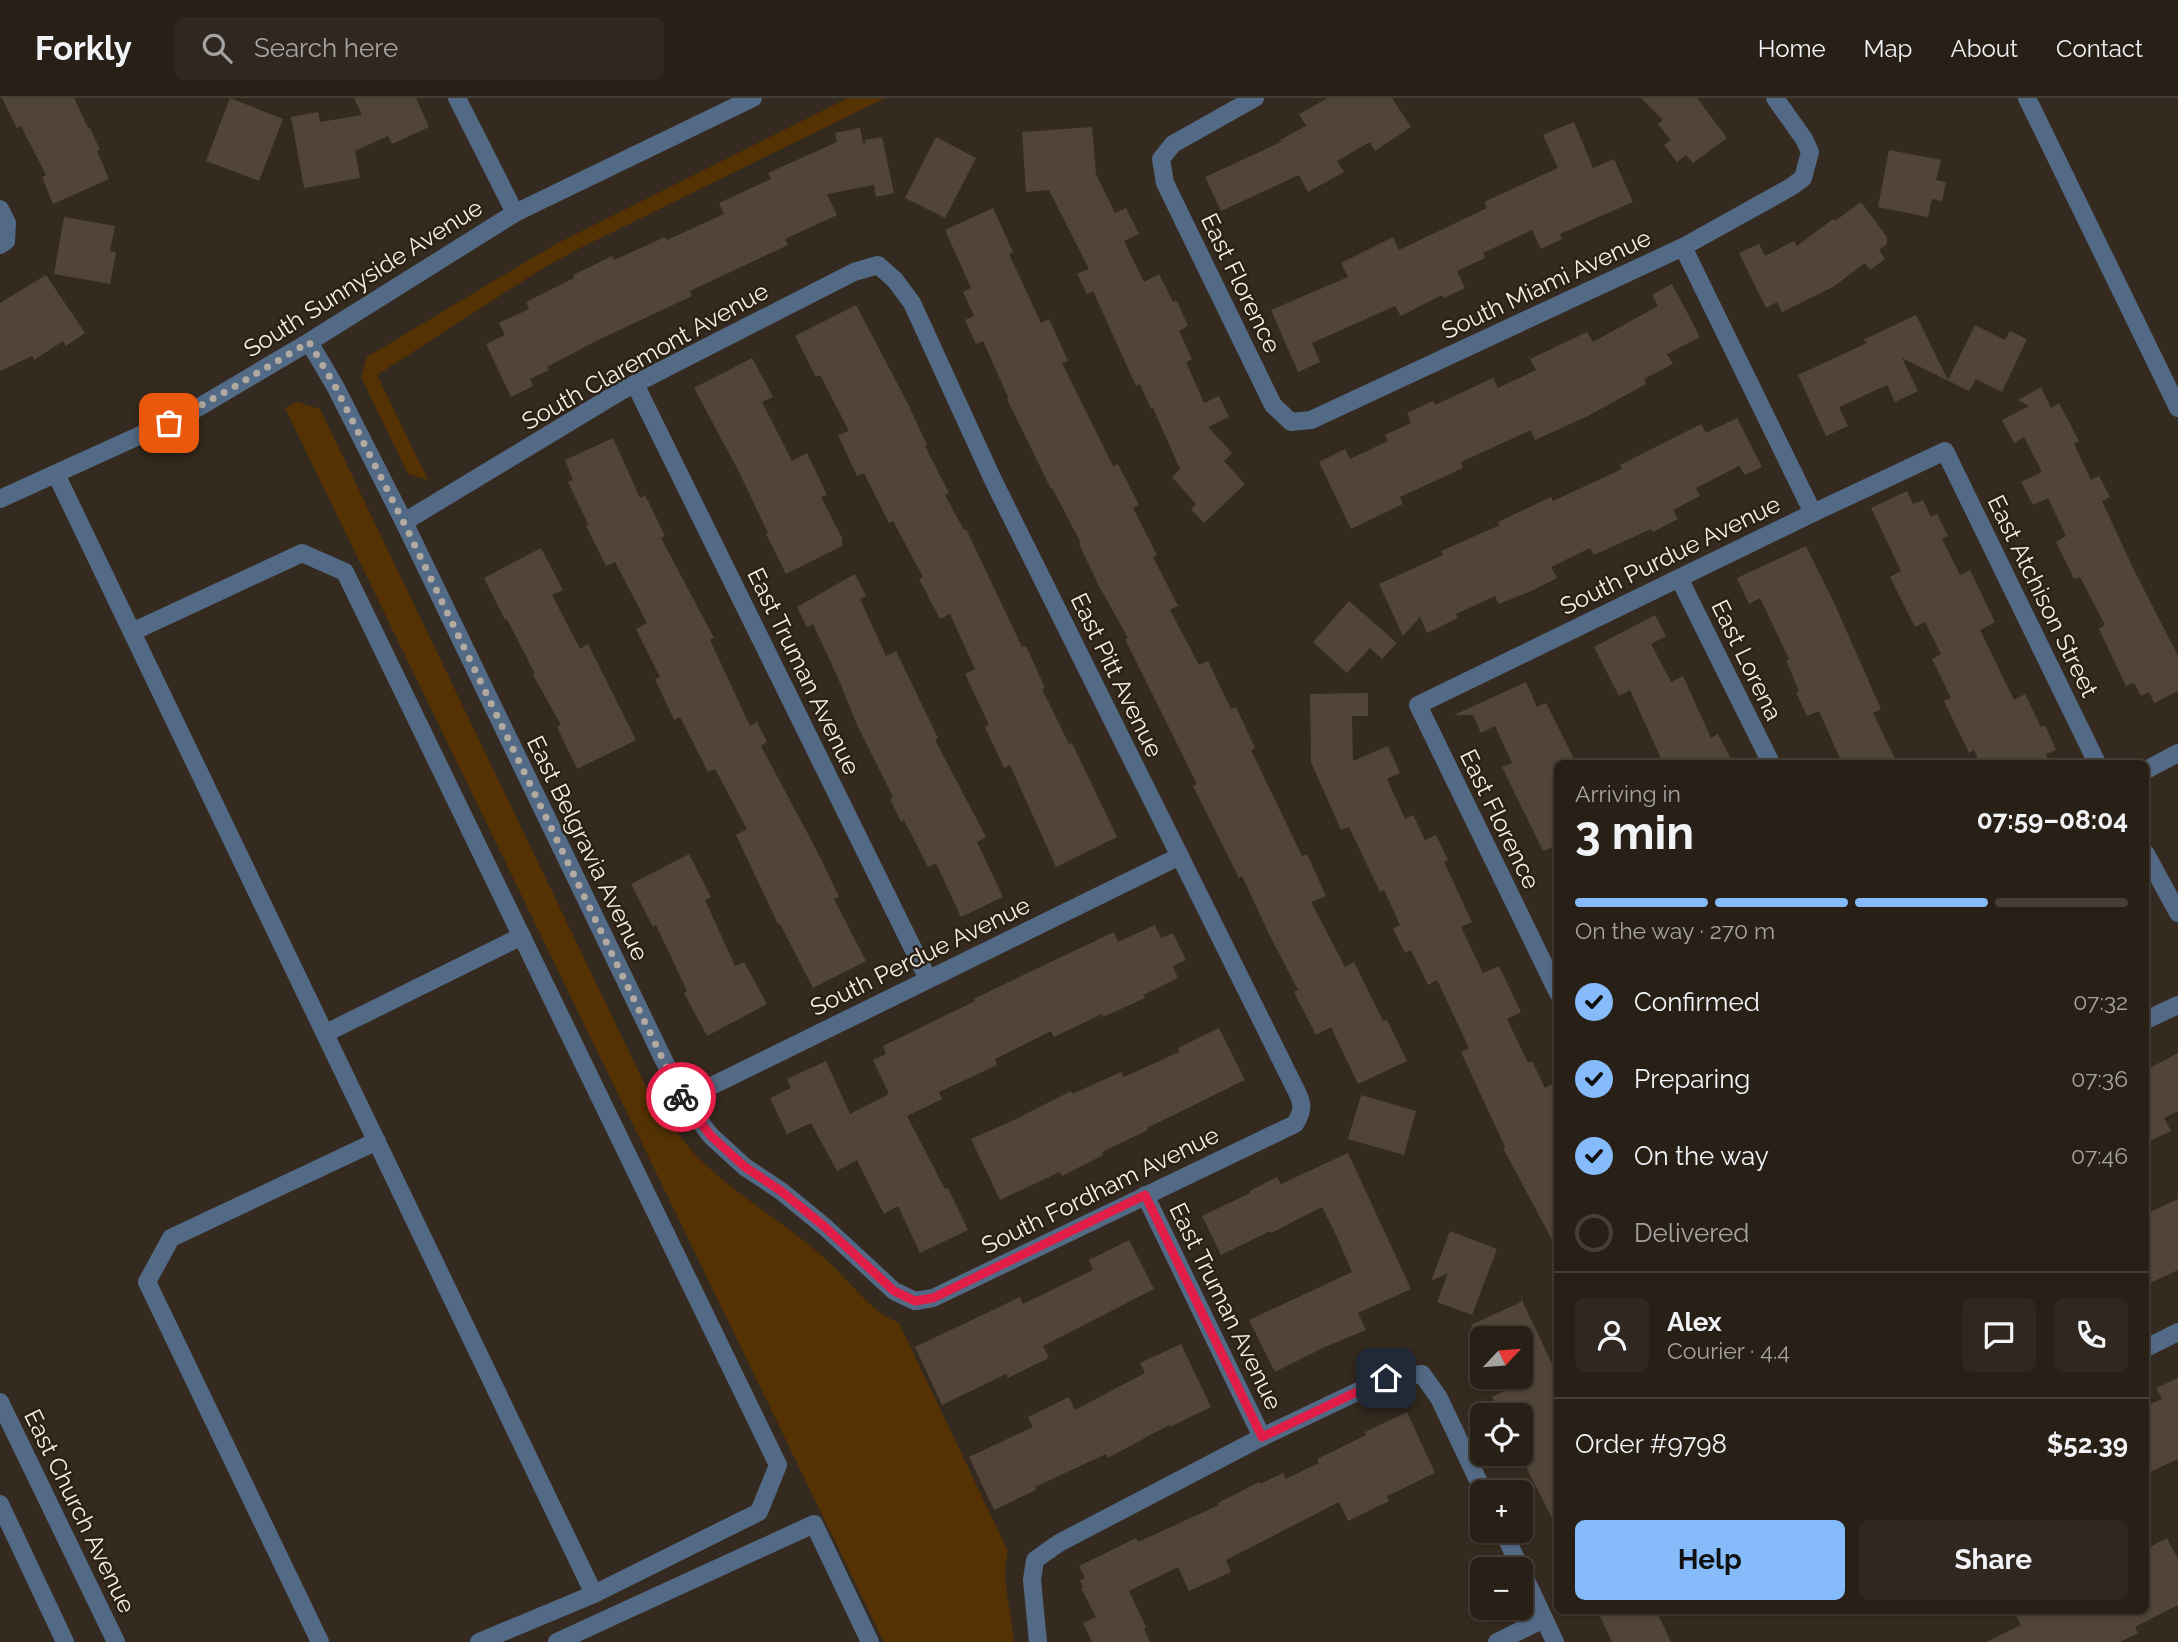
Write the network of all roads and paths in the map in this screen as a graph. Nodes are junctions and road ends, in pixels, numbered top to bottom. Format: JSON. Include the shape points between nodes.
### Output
{"nodes":[{"id":1,"x":457,"y":98,"type":"edge"},
{"id":2,"x":753,"y":98,"type":"edge"},
{"id":3,"x":1255,"y":98,"type":"edge"},
{"id":4,"x":1774,"y":98,"type":"edge"},
{"id":5,"x":2027,"y":98,"type":"edge"},
{"id":6,"x":0,"y":209,"type":"edge"},
{"id":7,"x":515,"y":213,"type":"junction"},
{"id":8,"x":3,"y":243,"type":"edge"},
{"id":9,"x":1683,"y":247,"type":"junction"},
{"id":10,"x":878,"y":265,"type":"joint"},
{"id":11,"x":309,"y":342,"type":"junction"},
{"id":12,"x":635,"y":384,"type":"junction"},
{"id":13,"x":2178,"y":408,"type":"edge"},
{"id":14,"x":1291,"y":422,"type":"joint"},
{"id":15,"x":1945,"y":451,"type":"joint"},
{"id":16,"x":57,"y":474,"type":"junction"},
{"id":17,"x":0,"y":499,"type":"edge"},
{"id":18,"x":1813,"y":513,"type":"junction"},
{"id":19,"x":404,"y":523,"type":"junction"},
{"id":20,"x":1679,"y":578,"type":"junction"},
{"id":21,"x":132,"y":632,"type":"junction"},
{"id":22,"x":1418,"y":705,"type":"joint"},
{"id":23,"x":2178,"y":753,"type":"edge"},
{"id":24,"x":1770,"y":760,"type":"edge"},
{"id":25,"x":2096,"y":760,"type":"edge"},
{"id":26,"x":2149,"y":768,"type":"edge"},
{"id":27,"x":1180,"y":856,"type":"junction"},
{"id":28,"x":2149,"y":860,"type":"edge"},
{"id":29,"x":2178,"y":913,"type":"edge"},
{"id":30,"x":522,"y":936,"type":"junction"},
{"id":31,"x":928,"y":979,"type":"junction"},
{"id":32,"x":1554,"y":985,"type":"edge"},
{"id":33,"x":2178,"y":1005,"type":"edge"},
{"id":34,"x":2149,"y":1019,"type":"edge"},
{"id":35,"x":326,"y":1033,"type":"junction"},
{"id":36,"x":683,"y":1100,"type":"junction"},
{"id":37,"x":1301,"y":1114,"type":"joint"},
{"id":38,"x":377,"y":1141,"type":"junction"},
{"id":39,"x":1145,"y":1195,"type":"junction"},
{"id":40,"x":915,"y":1301,"type":"joint"},
{"id":41,"x":2178,"y":1332,"type":"edge"},
{"id":42,"x":2149,"y":1346,"type":"edge"},
{"id":43,"x":0,"y":1402,"type":"edge"},
{"id":44,"x":1262,"y":1437,"type":"junction"},
{"id":45,"x":1478,"y":1480,"type":"edge"},
{"id":46,"x":0,"y":1503,"type":"edge"},
{"id":47,"x":1509,"y":1543,"type":"edge"},
{"id":48,"x":594,"y":1594,"type":"junction"},
{"id":49,"x":1544,"y":1619,"type":"junction"},
{"id":50,"x":587,"y":1636,"type":"edge"},
{"id":51,"x":65,"y":1642,"type":"edge"},
{"id":52,"x":116,"y":1642,"type":"edge"},
{"id":53,"x":320,"y":1642,"type":"edge"},
{"id":54,"x":479,"y":1642,"type":"edge"},
{"id":55,"x":557,"y":1642,"type":"edge"},
{"id":56,"x":870,"y":1642,"type":"edge"},
{"id":57,"x":1038,"y":1642,"type":"edge"},
{"id":58,"x":1497,"y":1642,"type":"edge"},
{"id":59,"x":1555,"y":1642,"type":"edge"}],
"edges":[{"from":1,"to":7,"type":"street"},
{"from":2,"to":7,"type":"street","name":"South Sunnyside Avenue"},
{"from":3,"to":14,"type":"street","name":"East Florence","via":[[1173,144],[1161,159],[1165,183],[1273,405]]},
{"from":4,"to":9,"type":"street","name":"South Miami Avenue","via":[[1810,152],[1803,178]]},
{"from":5,"to":13,"type":"street"},
{"from":6,"to":8,"type":"street","via":[[7,223]]},
{"from":7,"to":11,"type":"street","name":"South Sunnyside Avenue"},
{"from":9,"to":14,"type":"street","name":"South Miami Avenue","via":[[1311,421]]},
{"from":9,"to":18,"type":"street"},
{"from":10,"to":12,"type":"street","name":"South Claremont Avenue","via":[[854,272]]},
{"from":10,"to":27,"type":"street","name":"East Pitt Avenue","via":[[912,303],[993,480]]},
{"from":11,"to":16,"type":"street","name":"South Sunnyside Avenue","via":[[189,413]]},
{"from":11,"to":19,"type":"street","name":"East Belgravia Avenue"},
{"from":12,"to":19,"type":"street","name":"South Claremont Avenue"},
{"from":12,"to":31,"type":"street","name":"East Truman Avenue"},
{"from":15,"to":18,"type":"street","name":"South Purdue Avenue"},
{"from":15,"to":25,"type":"street","name":"East Atchison Street"},
{"from":16,"to":17,"type":"street","name":"South Sunnyside Avenue"},
{"from":16,"to":21,"type":"street"},
{"from":18,"to":20,"type":"street","name":"South Purdue Avenue"},
{"from":19,"to":36,"type":"street","name":"East Belgravia Avenue"},
{"from":20,"to":22,"type":"street","name":"South Purdue Avenue"},
{"from":20,"to":24,"type":"street","name":"East Lorena"},
{"from":21,"to":30,"type":"street","via":[[302,553],[345,572]]},
{"from":21,"to":35,"type":"street"},
{"from":22,"to":32,"type":"street","name":"East Florence"},
{"from":23,"to":26,"type":"street"},
{"from":27,"to":31,"type":"street","name":"South Perdue Avenue"},
{"from":27,"to":37,"type":"street","name":"East Pitt Avenue","via":[[1302,1103]]},
{"from":28,"to":29,"type":"street"},
{"from":30,"to":35,"type":"street"},
{"from":30,"to":48,"type":"street","via":[[778,1465],[759,1512]]},
{"from":31,"to":36,"type":"street","name":"South Perdue Avenue"},
{"from":33,"to":34,"type":"street"},
{"from":35,"to":38,"type":"street"},
{"from":36,"to":40,"type":"street","name":"East Belgravia Avenue","via":[[711,1136],[745,1167],[825,1227],[894,1291]]},
{"from":37,"to":39,"type":"street","name":"South Fordham Avenue","via":[[1295,1124]]},
{"from":38,"to":48,"type":"street"},
{"from":38,"to":53,"type":"street","via":[[171,1238],[147,1282]]},
{"from":39,"to":40,"type":"street","name":"South Fordham Avenue","via":[[933,1298]]},
{"from":39,"to":44,"type":"street","name":"East Truman Avenue"},
{"from":41,"to":42,"type":"street"},
{"from":43,"to":52,"type":"street","name":"East Church Avenue"},
{"from":44,"to":45,"type":"street","via":[[1386,1378],[1422,1374],[1439,1398]]},
{"from":44,"to":57,"type":"street","via":[[1059,1543],[1035,1560],[1032,1580]]},
{"from":46,"to":51,"type":"street"},
{"from":47,"to":49,"type":"street"},
{"from":48,"to":54,"type":"street"},
{"from":49,"to":58,"type":"street"},
{"from":49,"to":59,"type":"street"},
{"from":50,"to":55,"type":"street"},
{"from":50,"to":56,"type":"street","via":[[814,1524]]}]}
